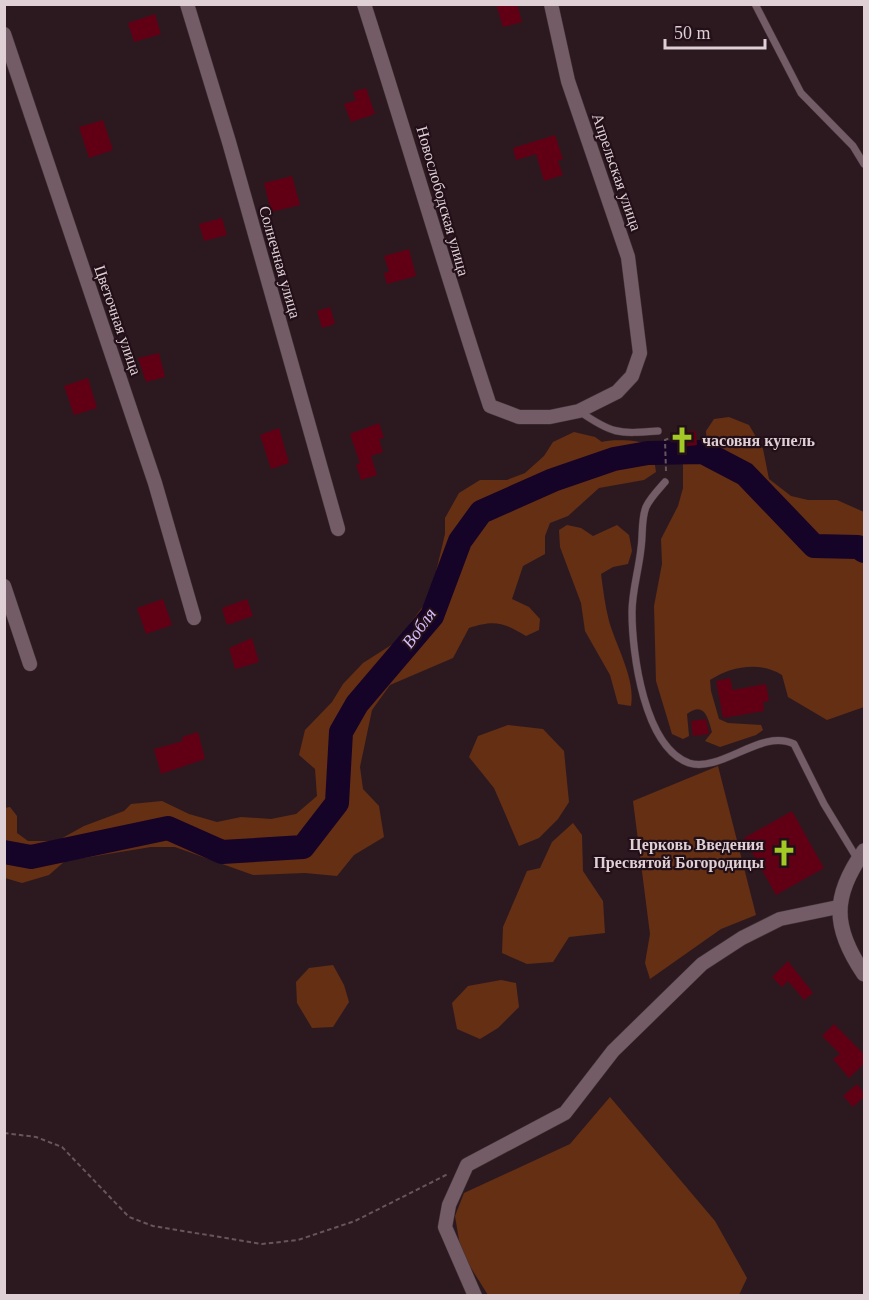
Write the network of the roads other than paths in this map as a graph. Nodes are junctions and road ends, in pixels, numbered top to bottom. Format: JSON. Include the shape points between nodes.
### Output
{"nodes":[{"id":1,"x":187,"y":4,"type":"edge"},
{"id":2,"x":364,"y":4,"type":"edge"},
{"id":3,"x":550,"y":4,"type":"edge"},
{"id":4,"x":755,"y":4,"type":"edge"},
{"id":5,"x":4,"y":34,"type":"edge"},
{"id":6,"x":864,"y":164,"type":"edge"},
{"id":7,"x":579,"y":411,"type":"junction"},
{"id":8,"x":658,"y":431,"type":"dead end"},
{"id":9,"x":665,"y":482,"type":"dead end"},
{"id":10,"x":338,"y":530,"type":"dead end"},
{"id":11,"x":4,"y":586,"type":"edge"},
{"id":12,"x":194,"y":618,"type":"dead end"},
{"id":13,"x":30,"y":664,"type":"dead end"},
{"id":14,"x":861,"y":856,"type":"edge"},
{"id":15,"x":838,"y":907,"type":"junction"},
{"id":16,"x":864,"y":974,"type":"edge"},
{"id":17,"x":475,"y":1296,"type":"edge"}],
"edges":[{"from":1,"to":10,"type":"street","name":"Солнечная улица"},
{"from":2,"to":7,"type":"street","name":"Новослободская улица","via":[[490,406],[519,417],[550,417]]},
{"from":3,"to":7,"type":"street","name":"Апрельская улица","via":[[568,81],[628,257],[640,353],[632,376],[617,392]]},
{"from":4,"to":6,"type":"lane","via":[[801,93],[853,146]]},
{"from":5,"to":12,"type":"street","name":"Цветочная улица","via":[[155,483]]},
{"from":7,"to":8,"type":"lane","via":[[601,427],[618,433]]},
{"from":9,"to":14,"type":"lane","via":[[646,507],[632,611],[639,673],[654,730],[668,749],[690,763],[708,762],[773,741],[794,744],[824,804]]},
{"from":11,"to":13,"type":"street"},
{"from":14,"to":15,"type":"street","via":[[847,876]]},
{"from":15,"to":16,"type":"street","via":[[846,937]]},
{"from":15,"to":17,"type":"street","via":[[780,919],[702,964],[613,1051],[565,1113],[467,1165],[449,1205],[445,1227]]}]}
